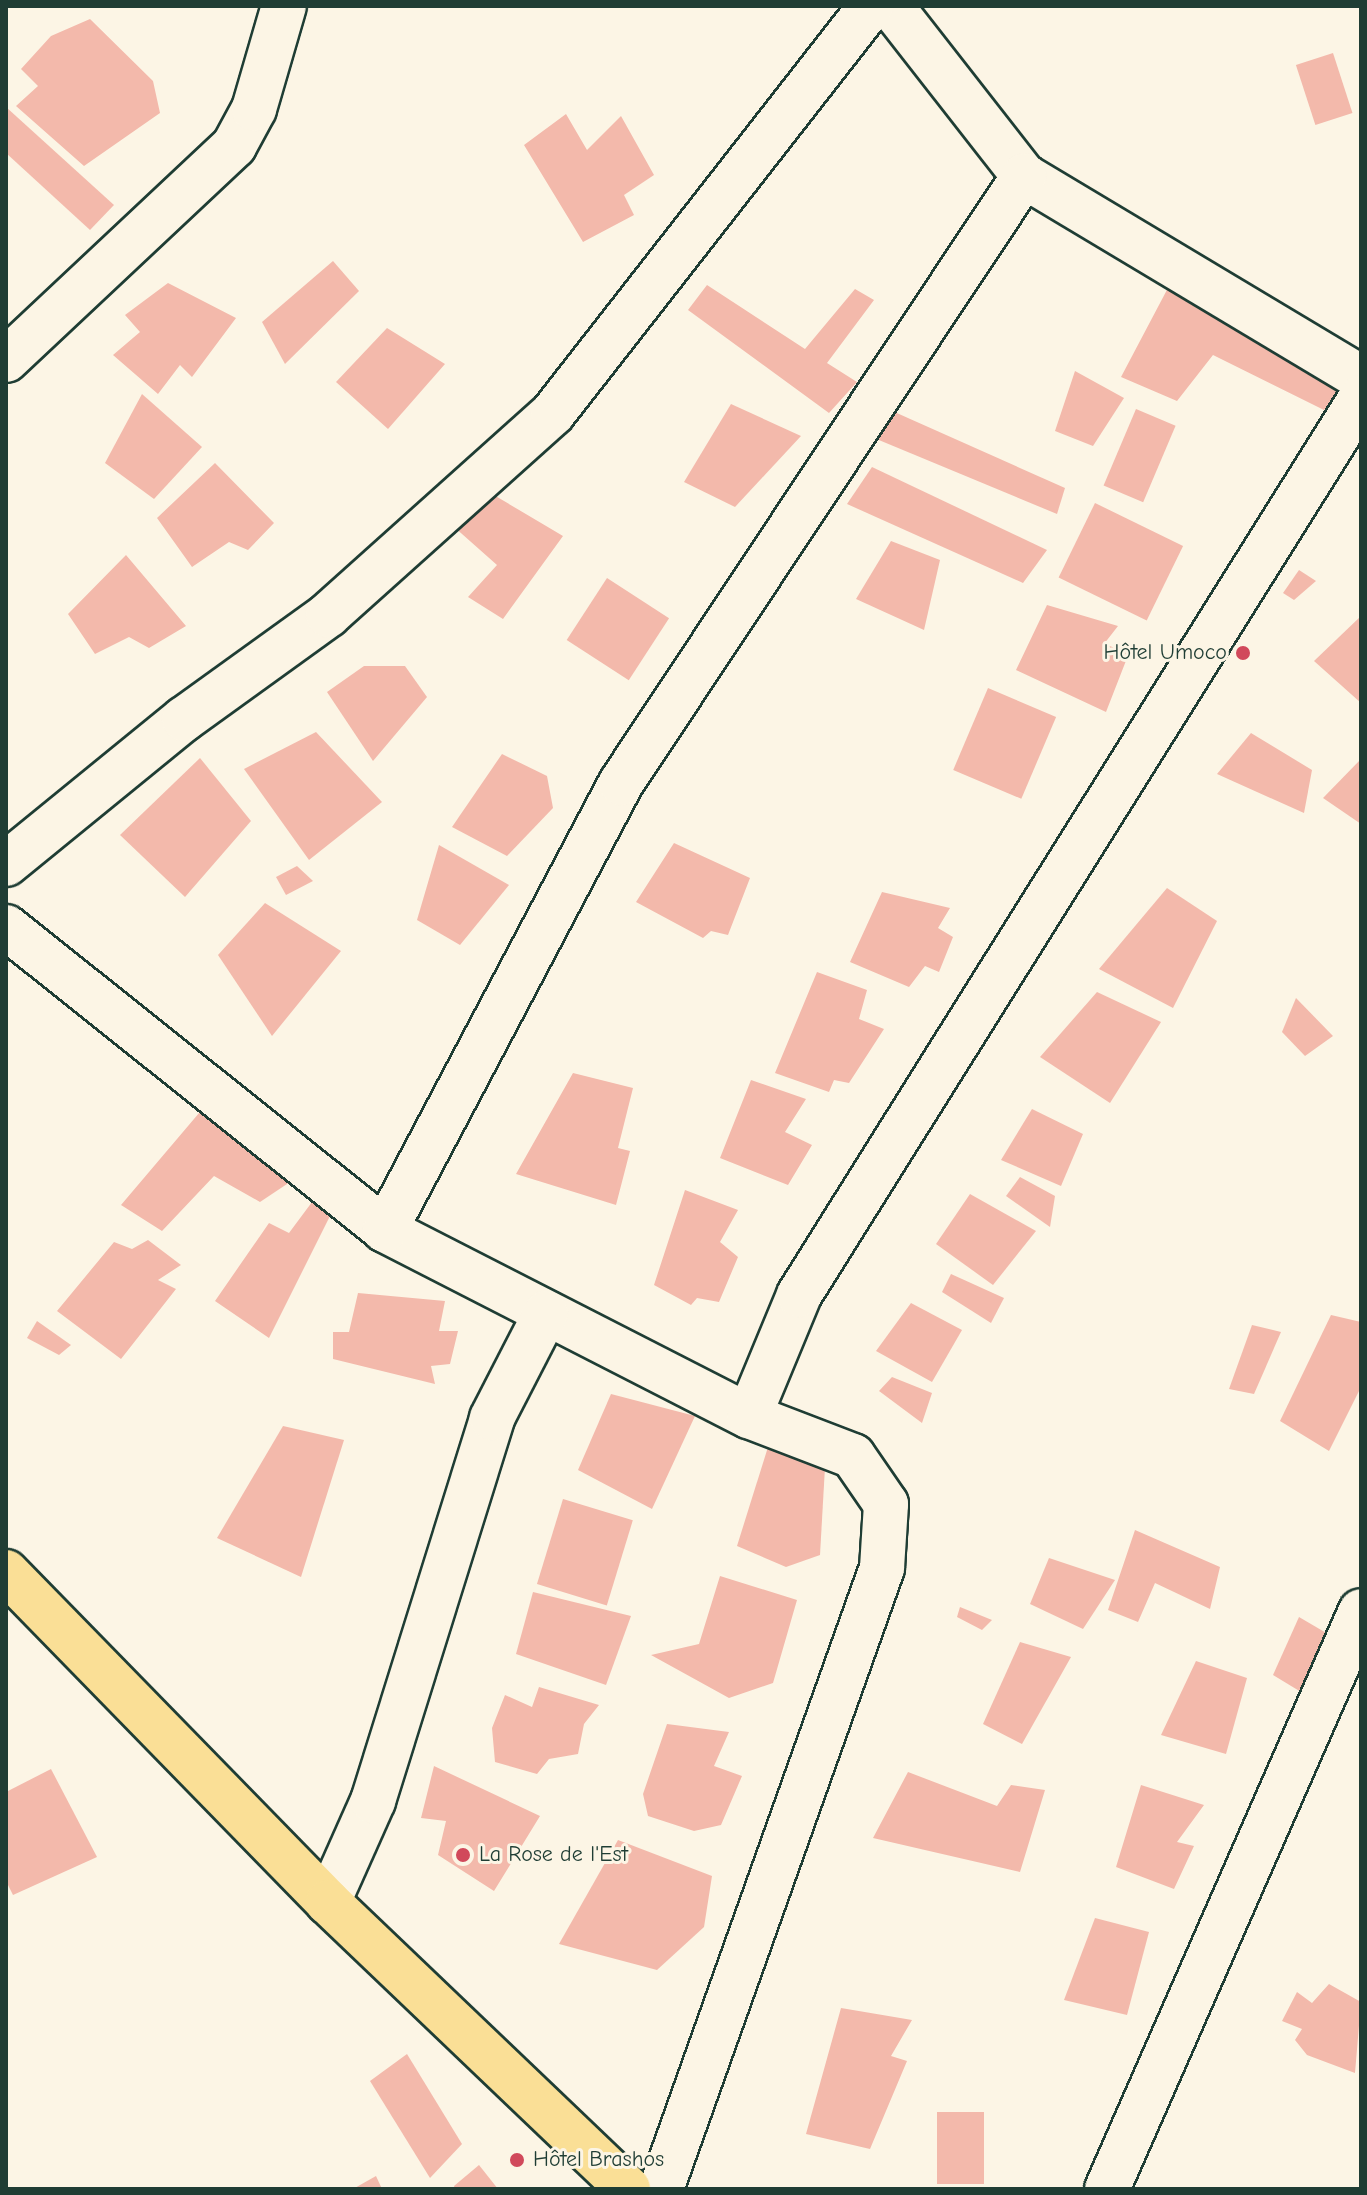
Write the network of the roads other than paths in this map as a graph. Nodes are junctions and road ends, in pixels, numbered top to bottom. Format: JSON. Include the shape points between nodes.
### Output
{"nodes":[{"id":1,"x":284,"y":6,"type":"edge"},
{"id":2,"x":871,"y":6,"type":"edge"},
{"id":3,"x":891,"y":6,"type":"edge"},
{"id":4,"x":1024,"y":176,"type":"junction"},
{"id":5,"x":6,"y":360,"type":"edge"},
{"id":6,"x":1361,"y":378,"type":"edge"},
{"id":7,"x":1361,"y":398,"type":"edge"},
{"id":8,"x":6,"y":864,"type":"edge"},
{"id":9,"x":6,"y":927,"type":"edge"},
{"id":10,"x":385,"y":1230,"type":"junction"},
{"id":11,"x":546,"y":1313,"type":"junction"},
{"id":12,"x":749,"y":1416,"type":"junction"},
{"id":13,"x":6,"y":1572,"type":"edge"},
{"id":14,"x":1361,"y":1611,"type":"edge"},
{"id":15,"x":328,"y":1902,"type":"junction"},
{"id":16,"x":628,"y":2189,"type":"edge"},
{"id":17,"x":661,"y":2189,"type":"edge"},
{"id":18,"x":1107,"y":2189,"type":"edge"}],
"edges":[{"from":1,"to":5,"type":"street","via":[[254,109],[234,146]]},
{"from":2,"to":8,"type":"street","via":[[553,413],[328,615],[184,719]]},
{"from":3,"to":4,"type":"street"},
{"from":4,"to":6,"type":"street"},
{"from":4,"to":10,"type":"street","via":[[621,783]]},
{"from":7,"to":12,"type":"street","via":[[799,1295]]},
{"from":9,"to":10,"type":"street"},
{"from":10,"to":11,"type":"street"},
{"from":11,"to":12,"type":"street"},
{"from":11,"to":15,"type":"street","via":[[492,1418],[373,1801]]},
{"from":12,"to":17,"type":"street","via":[[853,1456],[886,1504],[882,1568]]},
{"from":13,"to":15,"type":"main road"},
{"from":14,"to":18,"type":"street"},
{"from":15,"to":16,"type":"main road"}]}
